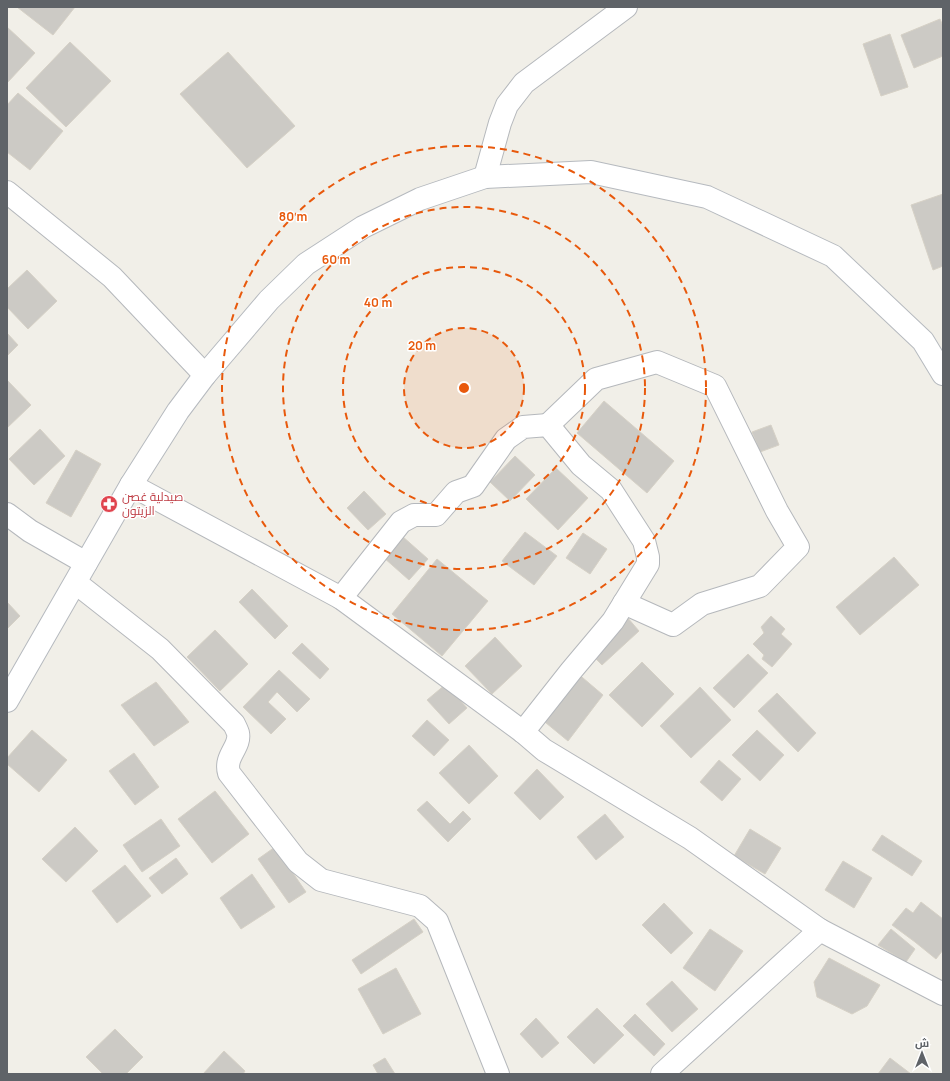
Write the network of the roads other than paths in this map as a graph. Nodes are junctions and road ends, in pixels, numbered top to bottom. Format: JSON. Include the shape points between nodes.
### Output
{"nodes":[{"id":1,"x":626,"y":7,"type":"edge"},
{"id":2,"x":485,"y":177,"type":"junction"},
{"id":3,"x":7,"y":192,"type":"edge"},
{"id":4,"x":943,"y":374,"type":"edge"},
{"id":5,"x":205,"y":376,"type":"junction"},
{"id":6,"x":548,"y":425,"type":"junction"},
{"id":7,"x":131,"y":485,"type":"junction"},
{"id":8,"x":7,"y":514,"type":"edge"},
{"id":9,"x":86,"y":563,"type":"junction"},
{"id":10,"x":76,"y":583,"type":"junction"},
{"id":11,"x":341,"y":598,"type":"junction"},
{"id":12,"x":624,"y":603,"type":"junction"},
{"id":13,"x":7,"y":701,"type":"edge"},
{"id":14,"x":523,"y":732,"type":"junction"},
{"id":15,"x":820,"y":930,"type":"junction"},
{"id":16,"x":943,"y":994,"type":"edge"},
{"id":17,"x":498,"y":1074,"type":"edge"},
{"id":18,"x":662,"y":1074,"type":"edge"}],
"edges":[{"from":1,"to":2,"type":"street","via":[[524,83],[507,105]]},
{"from":2,"to":4,"type":"street","via":[[591,172],[707,197],[833,256],[923,341]]},
{"from":2,"to":5,"type":"street","via":[[420,199],[363,227],[306,264],[269,300]]},
{"from":3,"to":5,"type":"street","via":[[112,277]]},
{"from":5,"to":7,"type":"street","via":[[178,411]]},
{"from":6,"to":11,"type":"street","via":[[524,427],[506,439],[473,486],[456,492],[436,515],[414,514],[401,522]]},
{"from":6,"to":12,"type":"street","via":[[581,465],[611,490],[644,541],[648,564]]},
{"from":6,"to":12,"type":"street","via":[[596,379],[657,362],[716,386],[777,511],[798,547],[760,586],[702,604],[673,625]]},
{"from":7,"to":9,"type":"street"},
{"from":7,"to":11,"type":"street"},
{"from":8,"to":9,"type":"street","via":[[30,531]]},
{"from":9,"to":10,"type":"street"},
{"from":10,"to":13,"type":"street"},
{"from":10,"to":17,"type":"street","via":[[160,649],[234,724],[238,733],[237,742],[227,763],[229,773],[298,862],[321,880],[420,906],[437,921]]},
{"from":11,"to":14,"type":"street"},
{"from":12,"to":14,"type":"street","via":[[613,621]]},
{"from":14,"to":15,"type":"street","via":[[544,750],[690,838]]},
{"from":15,"to":16,"type":"street"},
{"from":15,"to":18,"type":"street"}]}
